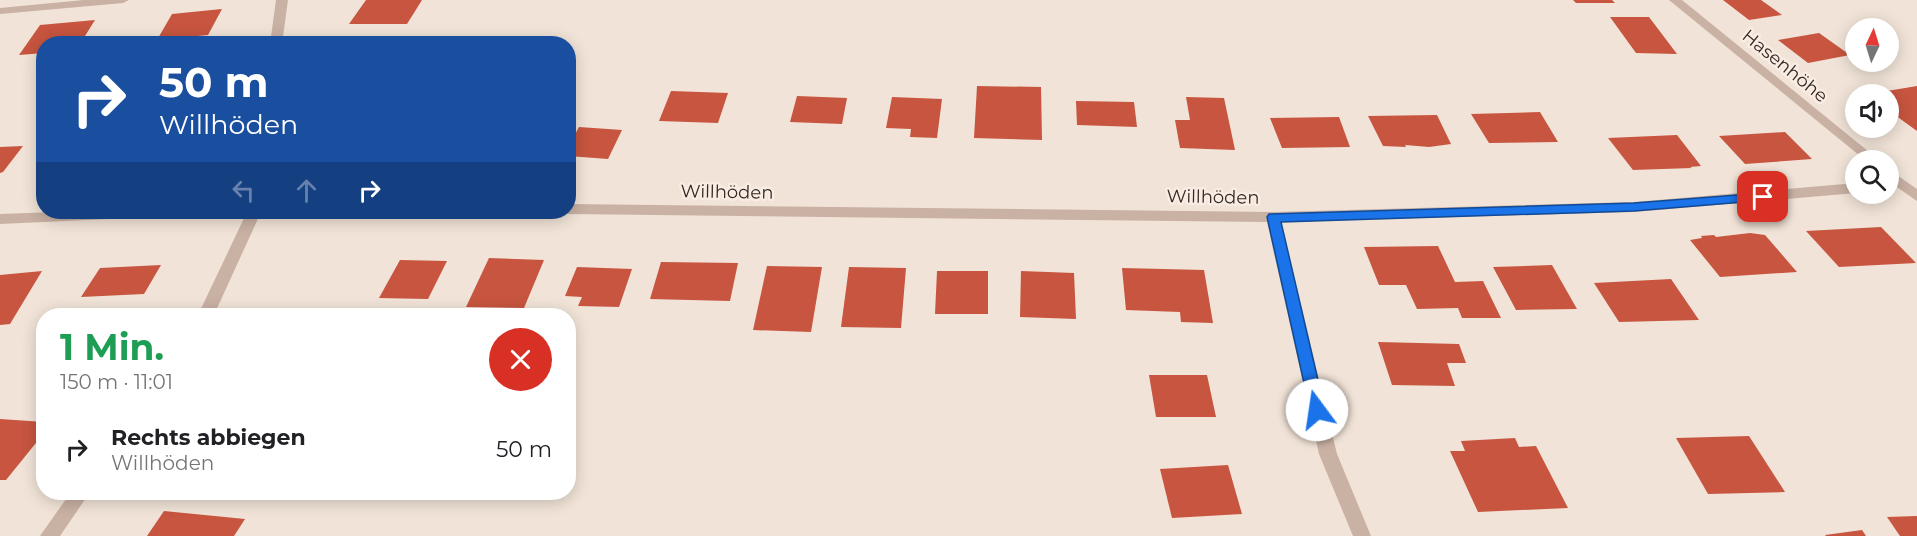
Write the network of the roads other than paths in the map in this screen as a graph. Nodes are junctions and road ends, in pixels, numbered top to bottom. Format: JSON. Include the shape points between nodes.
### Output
{"nodes":[{"id":1,"x":123,"y":0,"type":"edge"},
{"id":2,"x":282,"y":0,"type":"edge"},
{"id":3,"x":1675,"y":0,"type":"edge"},
{"id":4,"x":0,"y":11,"type":"edge"},
{"id":5,"x":277,"y":36,"type":"edge"},
{"id":6,"x":1861,"y":150,"type":"edge"},
{"id":7,"x":1899,"y":184,"type":"edge"},
{"id":8,"x":1845,"y":189,"type":"edge"},
{"id":9,"x":1917,"y":196,"type":"edge"},
{"id":10,"x":576,"y":209,"type":"edge"},
{"id":11,"x":36,"y":217,"type":"edge"},
{"id":12,"x":1273,"y":217,"type":"junction"},
{"id":13,"x":0,"y":219,"type":"edge"},
{"id":14,"x":251,"y":219,"type":"edge"},
{"id":15,"x":209,"y":308,"type":"edge"},
{"id":16,"x":75,"y":500,"type":"edge"},
{"id":17,"x":50,"y":536,"type":"edge"},
{"id":18,"x":1362,"y":536,"type":"edge"}],
"edges":[{"from":1,"to":4,"type":"street"},
{"from":2,"to":5,"type":"street"},
{"from":3,"to":6,"type":"street","name":"Hasenhöhe"},
{"from":7,"to":9,"type":"street"},
{"from":8,"to":12,"type":"street","name":"Willhöden","via":[[1634,207]]},
{"from":10,"to":12,"type":"street","name":"Willhöden"},
{"from":11,"to":13,"type":"street"},
{"from":12,"to":18,"type":"street","via":[[1328,454]]},
{"from":14,"to":15,"type":"street"},
{"from":16,"to":17,"type":"street"}]}
